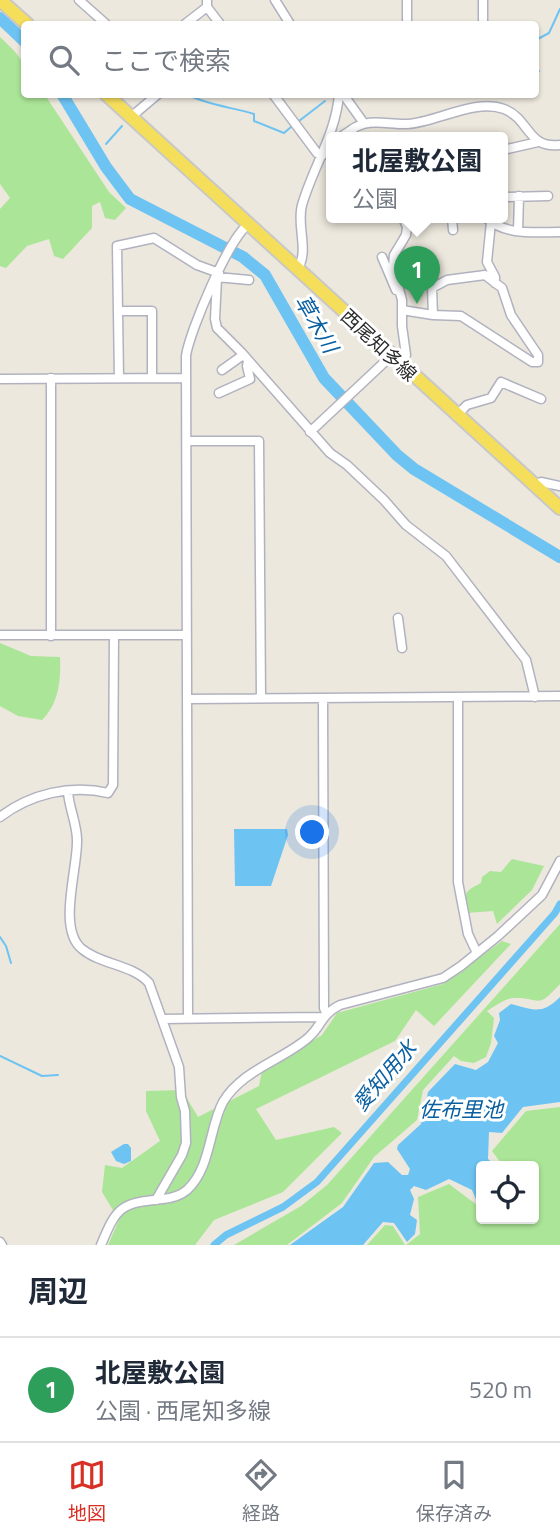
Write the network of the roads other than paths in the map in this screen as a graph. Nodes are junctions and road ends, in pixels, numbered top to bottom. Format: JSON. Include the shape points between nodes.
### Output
{"nodes":[{"id":1,"x":0,"y":0,"type":"edge"},
{"id":2,"x":79,"y":0,"type":"edge"},
{"id":3,"x":275,"y":0,"type":"edge"},
{"id":4,"x":407,"y":0,"type":"edge"},
{"id":5,"x":483,"y":0,"type":"edge"},
{"id":6,"x":207,"y":4,"type":"edge"},
{"id":7,"x":24,"y":21,"type":"edge"},
{"id":8,"x":103,"y":21,"type":"edge"},
{"id":9,"x":188,"y":21,"type":"edge"},
{"id":10,"x":218,"y":21,"type":"edge"},
{"id":11,"x":288,"y":21,"type":"edge"},
{"id":12,"x":407,"y":21,"type":"edge"},
{"id":13,"x":482,"y":21,"type":"edge"},
{"id":14,"x":110,"y":98,"type":"edge"},
{"id":15,"x":153,"y":98,"type":"edge"},
{"id":16,"x":275,"y":98,"type":"edge"},
{"id":17,"x":340,"y":98,"type":"edge"},
{"id":18,"x":344,"y":98,"type":"edge"},
{"id":19,"x":131,"y":117,"type":"junction"},
{"id":20,"x":363,"y":122,"type":"junction"},
{"id":21,"x":332,"y":132,"type":"edge"},
{"id":22,"x":355,"y":132,"type":"edge"},
{"id":23,"x":538,"y":142,"type":"junction"},
{"id":24,"x":560,"y":145,"type":"edge"},
{"id":25,"x":508,"y":149,"type":"edge"},
{"id":26,"x":326,"y":151,"type":"edge"},
{"id":27,"x":519,"y":196,"type":"junction"},
{"id":28,"x":548,"y":196,"type":"dead end"},
{"id":29,"x":508,"y":197,"type":"edge"},
{"id":30,"x":405,"y":223,"type":"edge"},
{"id":31,"x":452,"y":223,"type":"edge"},
{"id":32,"x":494,"y":223,"type":"edge"},
{"id":33,"x":496,"y":223,"type":"edge"},
{"id":34,"x":248,"y":224,"type":"junction"},
{"id":35,"x":453,"y":230,"type":"dead end"},
{"id":36,"x":518,"y":231,"type":"junction"},
{"id":37,"x":560,"y":232,"type":"edge"},
{"id":38,"x":382,"y":257,"type":"dead end"},
{"id":39,"x":297,"y":270,"type":"junction"},
{"id":40,"x":394,"y":270,"type":"junction"},
{"id":41,"x":419,"y":270,"type":"dead end"},
{"id":42,"x":217,"y":276,"type":"junction"},
{"id":43,"x":249,"y":280,"type":"dead end"},
{"id":44,"x":495,"y":283,"type":"junction"},
{"id":45,"x":399,"y":293,"type":"junction"},
{"id":46,"x":402,"y":310,"type":"junction"},
{"id":47,"x":118,"y":311,"type":"junction"},
{"id":48,"x":433,"y":315,"type":"junction"},
{"id":49,"x":246,"y":358,"type":"junction"},
{"id":50,"x":395,"y":360,"type":"junction"},
{"id":51,"x":222,"y":370,"type":"dead end"},
{"id":52,"x":51,"y":378,"type":"junction"},
{"id":53,"x":119,"y":378,"type":"junction"},
{"id":54,"x":152,"y":378,"type":"junction"},
{"id":55,"x":186,"y":378,"type":"junction"},
{"id":56,"x":0,"y":379,"type":"edge"},
{"id":57,"x":219,"y":393,"type":"dead end"},
{"id":58,"x":541,"y":400,"type":"dead end"},
{"id":59,"x":456,"y":416,"type":"junction"},
{"id":60,"x":310,"y":432,"type":"junction"},
{"id":61,"x":187,"y":441,"type":"junction"},
{"id":62,"x":536,"y":486,"type":"junction"},
{"id":63,"x":560,"y":486,"type":"edge"},
{"id":64,"x":560,"y":509,"type":"edge"},
{"id":65,"x":398,"y":618,"type":"dead end"},
{"id":66,"x":0,"y":635,"type":"edge"},
{"id":67,"x":114,"y":635,"type":"junction"},
{"id":68,"x":187,"y":635,"type":"junction"},
{"id":69,"x":51,"y":636,"type":"junction"},
{"id":70,"x":402,"y":649,"type":"dead end"},
{"id":71,"x":560,"y":696,"type":"edge"},
{"id":72,"x":261,"y":697,"type":"junction"},
{"id":73,"x":458,"y":697,"type":"junction"},
{"id":74,"x":535,"y":697,"type":"junction"},
{"id":75,"x":323,"y":698,"type":"junction"},
{"id":76,"x":187,"y":699,"type":"junction"},
{"id":77,"x":68,"y":792,"type":"junction"},
{"id":78,"x":0,"y":817,"type":"edge"},
{"id":79,"x":560,"y":861,"type":"edge"},
{"id":80,"x":478,"y":953,"type":"junction"},
{"id":81,"x":324,"y":1015,"type":"junction"},
{"id":82,"x":188,"y":1017,"type":"junction"},
{"id":83,"x":162,"y":1019,"type":"junction"},
{"id":84,"x":156,"y":1200,"type":"junction"},
{"id":85,"x":101,"y":1245,"type":"edge"}],
"edges":[{"from":1,"to":7,"type":"main road"},
{"from":2,"to":8,"type":"street"},
{"from":3,"to":11,"type":"street"},
{"from":4,"to":12,"type":"street"},
{"from":5,"to":13,"type":"street"},
{"from":6,"to":9,"type":"street"},
{"from":6,"to":10,"type":"street"},
{"from":14,"to":19,"type":"main road","name":"西尾知多線"},
{"from":15,"to":19,"type":"street"},
{"from":16,"to":26,"type":"street","via":[[317,153]]},
{"from":17,"to":21,"type":"street"},
{"from":18,"to":20,"type":"street"},
{"from":19,"to":34,"type":"main road","name":"西尾知多線"},
{"from":20,"to":22,"type":"street"},
{"from":20,"to":23,"type":"street","via":[[410,124],[490,106],[511,112]]},
{"from":23,"to":24,"type":"street"},
{"from":23,"to":25,"type":"street"},
{"from":26,"to":39,"type":"street","via":[[302,205],[303,253]]},
{"from":27,"to":28,"type":"street"},
{"from":27,"to":29,"type":"street"},
{"from":27,"to":36,"type":"street"},
{"from":30,"to":40,"type":"street","via":[[406,235],[394,255]]},
{"from":31,"to":35,"type":"street"},
{"from":32,"to":44,"type":"street","via":[[487,262]]},
{"from":33,"to":36,"type":"street"},
{"from":34,"to":39,"type":"main road","name":"西尾知多線"},
{"from":34,"to":42,"type":"street","via":[[233,242]]},
{"from":36,"to":37,"type":"street"},
{"from":38,"to":45,"type":"street"},
{"from":39,"to":50,"type":"main road","name":"西尾知多線"},
{"from":40,"to":41,"type":"street"},
{"from":40,"to":45,"type":"street"},
{"from":42,"to":43,"type":"street"},
{"from":42,"to":47,"type":"street","via":[[153,238],[117,246]]},
{"from":42,"to":49,"type":"street","via":[[217,328]]},
{"from":42,"to":55,"type":"street","via":[[188,343]]},
{"from":44,"to":48,"type":"street","via":[[485,275],[447,280],[432,288]]},
{"from":44,"to":48,"type":"street","via":[[502,288],[511,315],[538,362],[461,316]]},
{"from":45,"to":46,"type":"street"},
{"from":46,"to":48,"type":"street"},
{"from":46,"to":50,"type":"street","via":[[406,355]]},
{"from":47,"to":53,"type":"street"},
{"from":47,"to":54,"type":"street","via":[[152,312]]},
{"from":49,"to":51,"type":"street"},
{"from":49,"to":57,"type":"street","via":[[250,379]]},
{"from":49,"to":60,"type":"street"},
{"from":50,"to":59,"type":"main road","name":"西尾知多線"},
{"from":50,"to":60,"type":"street"},
{"from":52,"to":53,"type":"street"},
{"from":52,"to":56,"type":"street"},
{"from":52,"to":69,"type":"street"},
{"from":53,"to":54,"type":"street"},
{"from":54,"to":55,"type":"street"},
{"from":55,"to":61,"type":"street"},
{"from":58,"to":59,"type":"street","via":[[501,382],[491,398],[467,405]]},
{"from":59,"to":62,"type":"main road","name":"西尾知多線"},
{"from":60,"to":74,"type":"street","via":[[406,525],[446,556],[515,643],[528,664]]},
{"from":61,"to":68,"type":"street"},
{"from":61,"to":72,"type":"street","via":[[259,441]]},
{"from":62,"to":63,"type":"street","via":[[541,482]]},
{"from":62,"to":64,"type":"main road","name":"西尾知多線"},
{"from":65,"to":70,"type":"street"},
{"from":66,"to":69,"type":"street"},
{"from":67,"to":68,"type":"street"},
{"from":67,"to":69,"type":"street"},
{"from":67,"to":77,"type":"street","via":[[113,785],[108,793],[90,789]]},
{"from":68,"to":76,"type":"street"},
{"from":71,"to":74,"type":"street"},
{"from":72,"to":75,"type":"street"},
{"from":72,"to":76,"type":"street"},
{"from":73,"to":74,"type":"street"},
{"from":73,"to":75,"type":"street"},
{"from":73,"to":80,"type":"street","via":[[458,882],[468,934]]},
{"from":75,"to":81,"type":"street"},
{"from":76,"to":82,"type":"street"},
{"from":77,"to":78,"type":"street","via":[[34,797]]},
{"from":77,"to":83,"type":"street","via":[[77,838],[71,933],[85,952],[145,979]]},
{"from":79,"to":80,"type":"street","via":[[542,895]]},
{"from":80,"to":81,"type":"street","via":[[443,978],[349,1001]]},
{"from":81,"to":82,"type":"street"},
{"from":81,"to":84,"type":"street","via":[[308,1038],[232,1091],[218,1113],[212,1142],[190,1187]]},
{"from":82,"to":83,"type":"street"},
{"from":83,"to":84,"type":"street","via":[[179,1067],[186,1143]]},
{"from":84,"to":85,"type":"street","via":[[131,1204],[115,1214]]}]}
